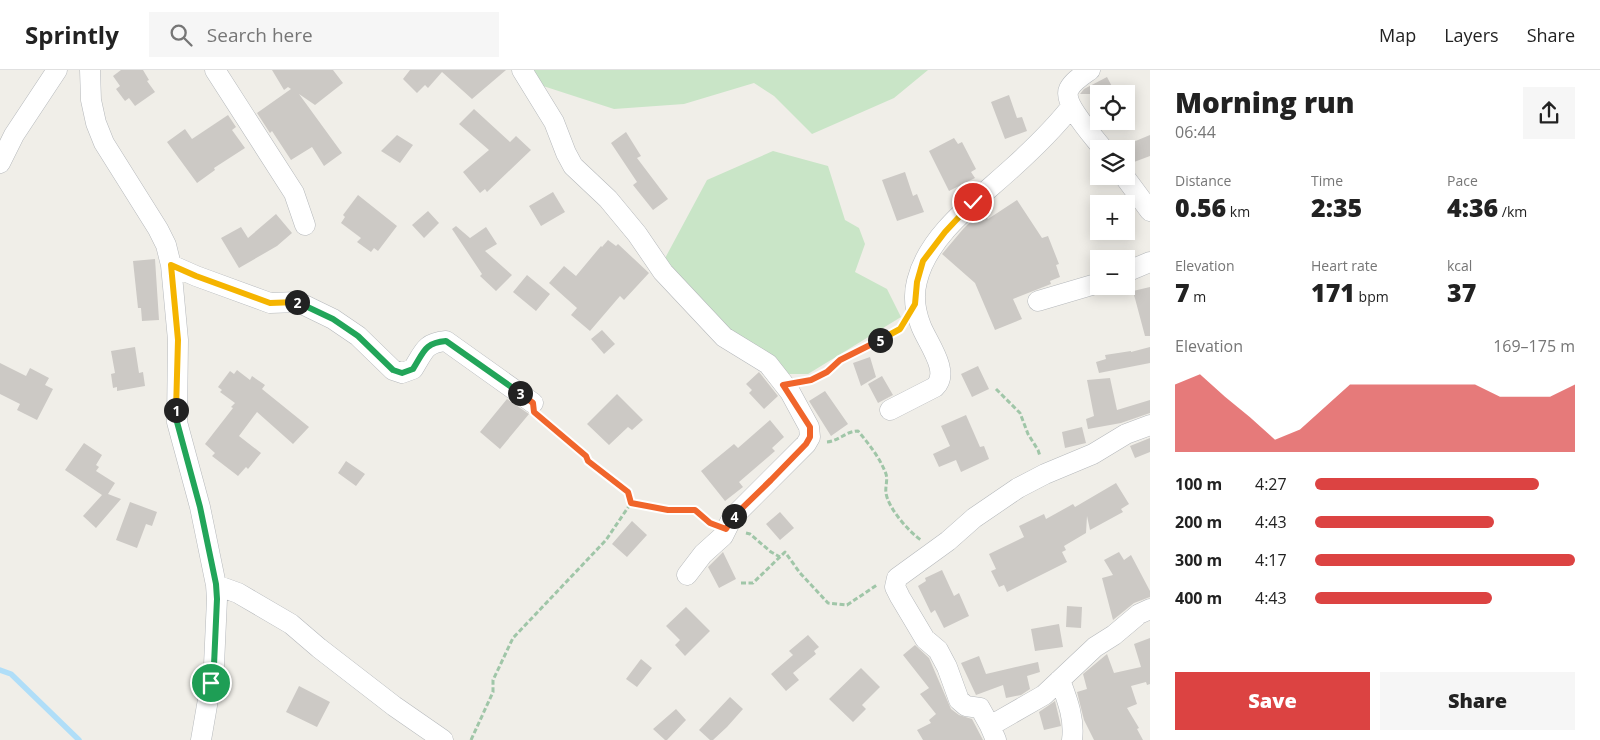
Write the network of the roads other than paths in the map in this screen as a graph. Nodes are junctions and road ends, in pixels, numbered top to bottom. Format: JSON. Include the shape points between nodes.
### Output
{"nodes":[{"id":1,"x":57,"y":70,"type":"edge"},
{"id":2,"x":90,"y":70,"type":"edge"},
{"id":3,"x":215,"y":70,"type":"edge"},
{"id":4,"x":522,"y":70,"type":"edge"},
{"id":5,"x":1090,"y":70,"type":"edge"},
{"id":6,"x":1071,"y":107,"type":"junction"},
{"id":7,"x":1096,"y":140,"type":"edge"},
{"id":8,"x":0,"y":163,"type":"edge"},
{"id":9,"x":1131,"y":185,"type":"edge"},
{"id":10,"x":1150,"y":211,"type":"edge"},
{"id":11,"x":305,"y":225,"type":"dead end"},
{"id":12,"x":1150,"y":262,"type":"edge"},
{"id":13,"x":171,"y":265,"type":"junction"},
{"id":14,"x":1135,"y":268,"type":"edge"},
{"id":15,"x":1090,"y":286,"type":"edge"},
{"id":16,"x":1038,"y":302,"type":"dead end"},
{"id":17,"x":533,"y":403,"type":"road end"},
{"id":18,"x":890,"y":410,"type":"dead end"},
{"id":19,"x":1150,"y":425,"type":"edge"},
{"id":20,"x":687,"y":575,"type":"dead end"},
{"id":21,"x":216,"y":584,"type":"junction"},
{"id":22,"x":1150,"y":609,"type":"edge"},
{"id":23,"x":1060,"y":680,"type":"junction"},
{"id":24,"x":993,"y":733,"type":"edge"},
{"id":25,"x":201,"y":740,"type":"edge"},
{"id":26,"x":443,"y":740,"type":"edge"},
{"id":27,"x":1072,"y":740,"type":"edge"}],
"edges":[{"from":1,"to":8,"type":"street","via":[[14,135]]},
{"from":2,"to":13,"type":"street","via":[[91,100],[104,143],[158,229]]},
{"from":3,"to":11,"type":"street","via":[[294,193]]},
{"from":4,"to":20,"type":"street","via":[[554,122],[573,166],[608,199],[663,272],[724,337],[768,364],[810,427],[806,444],[732,518],[723,536]]},
{"from":5,"to":6,"type":"street","via":[[1069,89],[1067,98]]},
{"from":6,"to":7,"type":"street"},
{"from":6,"to":18,"type":"street","via":[[1057,126],[973,202],[923,261],[915,304],[942,376],[934,387]]},
{"from":9,"to":10,"type":"street"},
{"from":12,"to":14,"type":"street"},
{"from":13,"to":17,"type":"street","via":[[270,303],[298,302],[358,336],[393,370],[402,373],[413,369],[425,349],[434,342],[446,341]]},
{"from":13,"to":21,"type":"street","via":[[178,340],[177,422]]},
{"from":15,"to":16,"type":"street"},
{"from":19,"to":24,"type":"street","via":[[1018,488],[897,578],[895,587],[900,598],[925,639],[938,650],[959,700],[966,706],[980,708]]},
{"from":21,"to":25,"type":"street","via":[[214,665]]},
{"from":21,"to":26,"type":"street","via":[[291,624],[394,706]]},
{"from":22,"to":23,"type":"street","via":[[1095,647]]},
{"from":23,"to":24,"type":"street"},
{"from":23,"to":27,"type":"street","via":[[1070,709]]}]}
